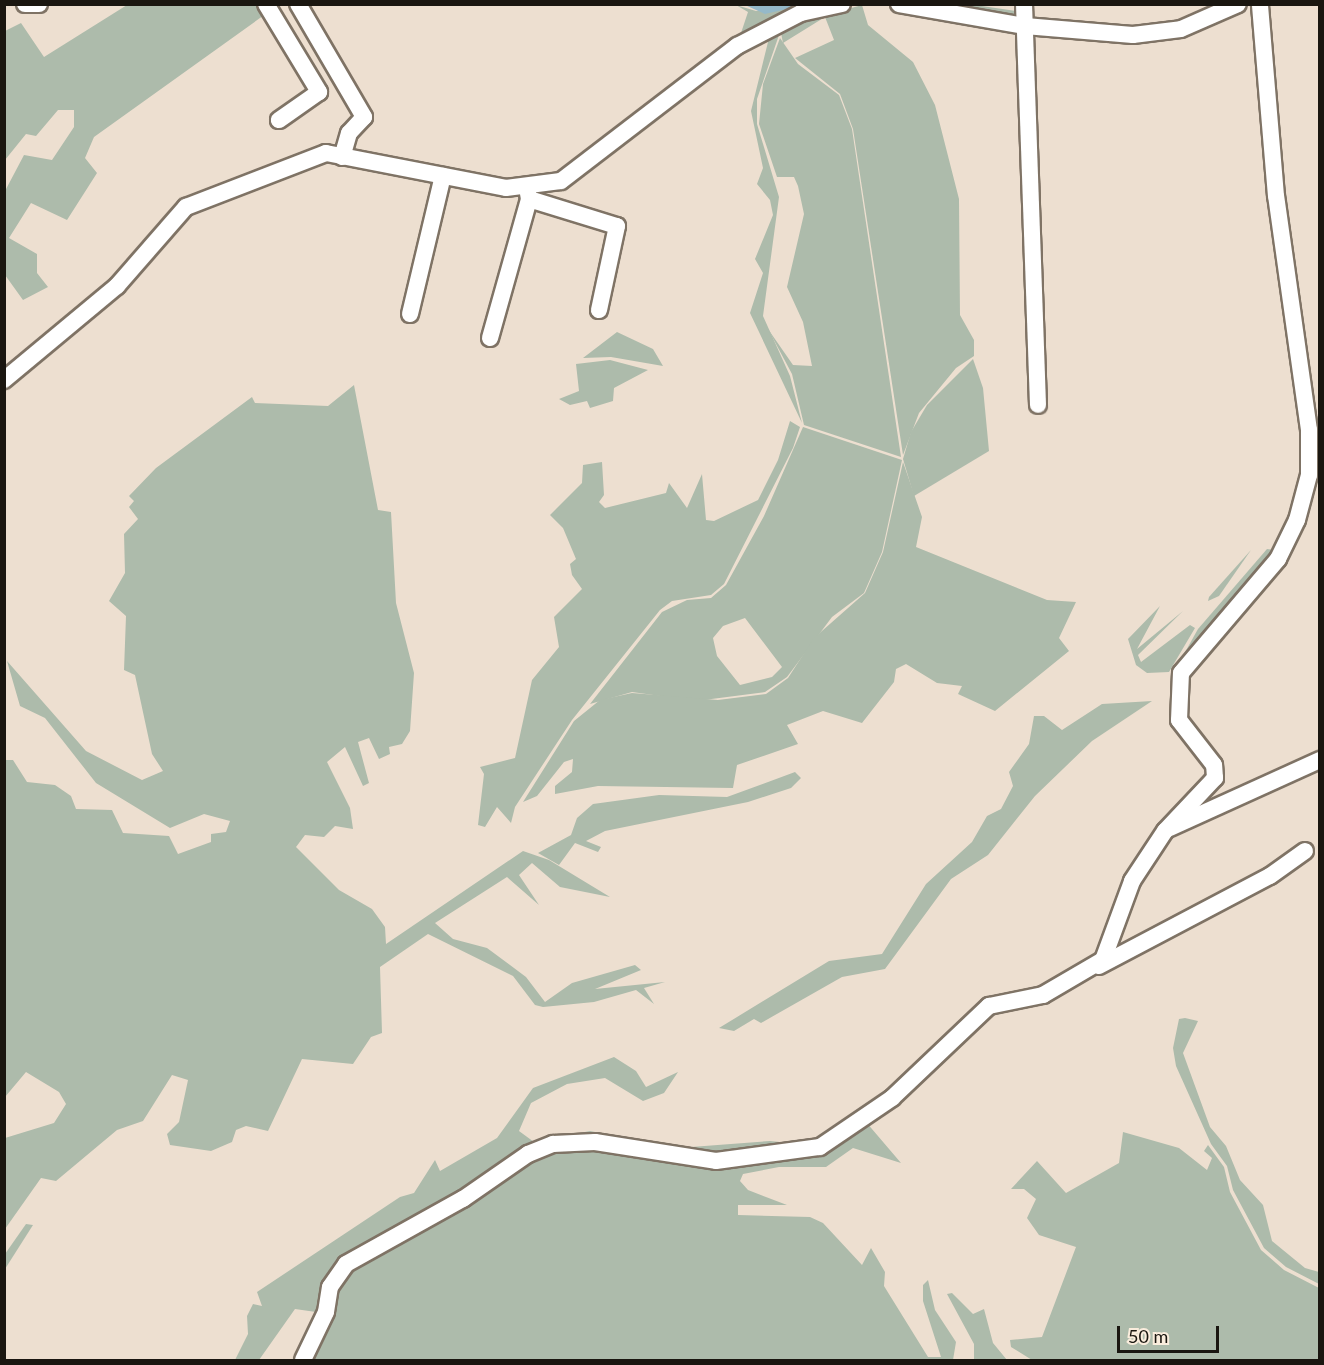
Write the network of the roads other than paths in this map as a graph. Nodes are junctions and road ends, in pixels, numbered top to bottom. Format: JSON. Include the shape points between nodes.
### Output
{"nodes":[{"id":1,"x":25,"y":4,"type":"edge"},
{"id":2,"x":39,"y":4,"type":"edge"},
{"id":3,"x":266,"y":4,"type":"edge"},
{"id":4,"x":298,"y":4,"type":"edge"},
{"id":5,"x":842,"y":4,"type":"edge"},
{"id":6,"x":899,"y":4,"type":"edge"},
{"id":7,"x":1024,"y":4,"type":"edge"},
{"id":8,"x":1238,"y":4,"type":"edge"},
{"id":9,"x":1260,"y":4,"type":"edge"},
{"id":10,"x":1024,"y":26,"type":"junction"},
{"id":11,"x":279,"y":120,"type":"dead end"},
{"id":12,"x":342,"y":157,"type":"junction"},
{"id":13,"x":443,"y":176,"type":"junction"},
{"id":14,"x":528,"y":193,"type":"junction"},
{"id":15,"x":599,"y":310,"type":"dead end"},
{"id":16,"x":410,"y":314,"type":"dead end"},
{"id":17,"x":490,"y":338,"type":"dead end"},
{"id":18,"x":4,"y":380,"type":"edge"},
{"id":19,"x":1038,"y":405,"type":"dead end"},
{"id":20,"x":1320,"y":760,"type":"edge"},
{"id":21,"x":1165,"y":831,"type":"junction"},
{"id":22,"x":1305,"y":851,"type":"dead end"},
{"id":23,"x":1095,"y":969,"type":"junction"},
{"id":24,"x":303,"y":1360,"type":"edge"}],
"edges":[{"from":1,"to":2,"type":"street"},
{"from":3,"to":11,"type":"street","via":[[319,92]]},
{"from":4,"to":12,"type":"street","via":[[364,117],[349,133]]},
{"from":5,"to":14,"type":"street","via":[[801,13],[756,34],[573,175]]},
{"from":6,"to":10,"type":"street"},
{"from":7,"to":10,"type":"street"},
{"from":8,"to":10,"type":"street","via":[[1198,24],[1157,33]]},
{"from":9,"to":21,"type":"street","via":[[1276,196],[1309,430],[1309,475],[1297,520],[1278,559],[1181,673],[1179,720],[1216,772]]},
{"from":10,"to":19,"type":"street"},
{"from":12,"to":13,"type":"street"},
{"from":12,"to":18,"type":"street","via":[[326,153],[186,207],[117,286]]},
{"from":13,"to":14,"type":"street"},
{"from":13,"to":16,"type":"street"},
{"from":14,"to":15,"type":"street","via":[[617,226]]},
{"from":14,"to":17,"type":"street"},
{"from":20,"to":21,"type":"street"},
{"from":21,"to":23,"type":"street","via":[[1132,881],[1111,945]]},
{"from":22,"to":23,"type":"street","via":[[1270,876]]},
{"from":23,"to":24,"type":"street","via":[[1042,995],[989,1006],[892,1098],[820,1147],[716,1161],[595,1142],[553,1144],[528,1154],[463,1199],[346,1264],[330,1287],[326,1312]]}]}
